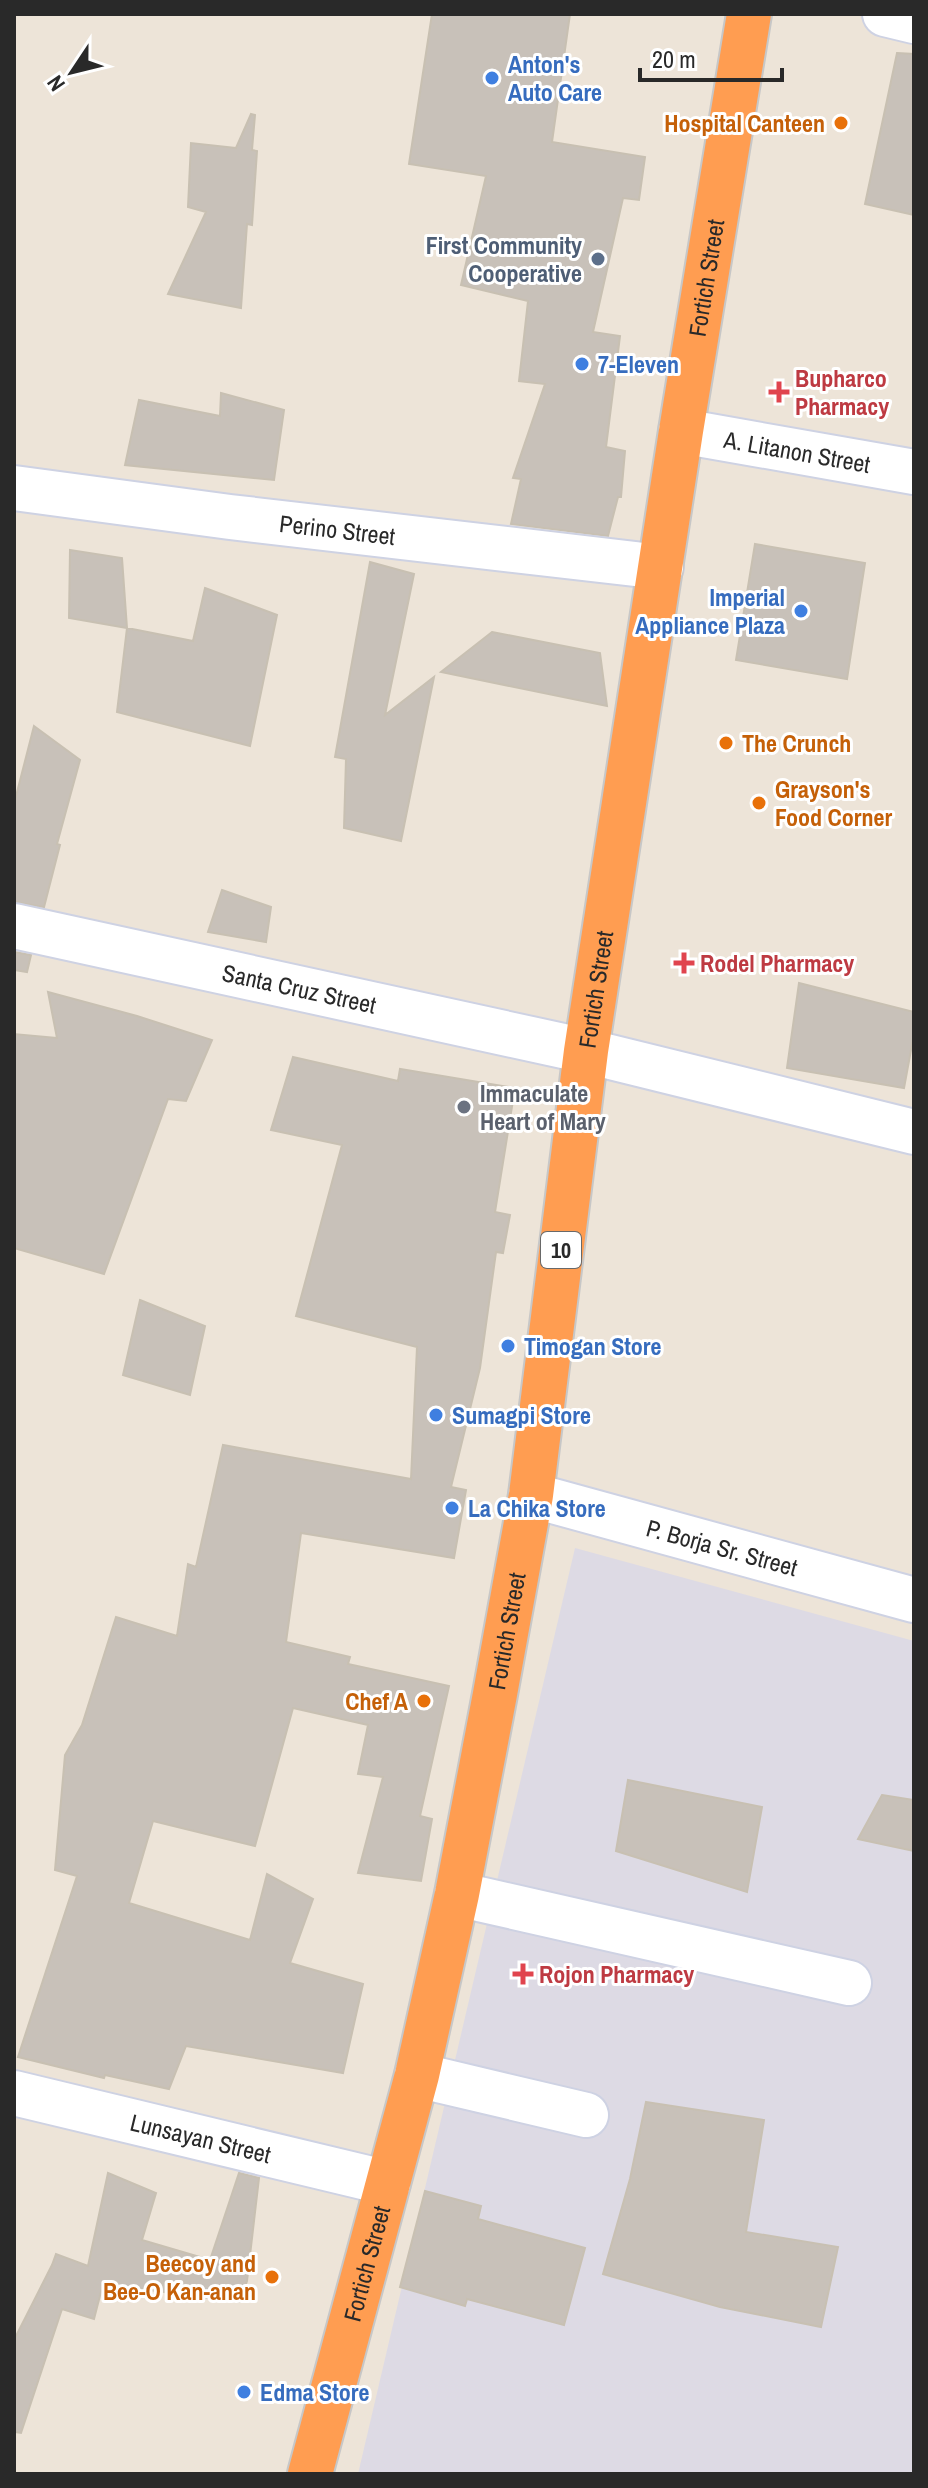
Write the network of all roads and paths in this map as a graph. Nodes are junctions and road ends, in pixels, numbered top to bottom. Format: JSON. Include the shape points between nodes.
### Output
{"nodes":[{"id":1,"x":749,"y":14,"type":"edge"},
{"id":2,"x":681,"y":431,"type":"junction"},
{"id":3,"x":914,"y":472,"type":"edge"},
{"id":4,"x":14,"y":488,"type":"edge"},
{"id":5,"x":661,"y":567,"type":"junction"},
{"id":6,"x":14,"y":926,"type":"edge"},
{"id":7,"x":586,"y":1051,"type":"junction"},
{"id":8,"x":914,"y":1132,"type":"edge"},
{"id":9,"x":531,"y":1495,"type":"junction"},
{"id":10,"x":914,"y":1600,"type":"edge"},
{"id":11,"x":457,"y":1894,"type":"junction"},
{"id":12,"x":849,"y":1983,"type":"dead end"},
{"id":13,"x":417,"y":2075,"type":"junction"},
{"id":14,"x":14,"y":2093,"type":"edge"},
{"id":15,"x":586,"y":2115,"type":"dead end"},
{"id":16,"x":388,"y":2183,"type":"junction"},
{"id":17,"x":310,"y":2474,"type":"edge"}],
"edges":[{"from":1,"to":2,"type":"highway","name":"Fortich Street","number":"10"},
{"from":2,"to":3,"type":"street","name":"A. Litanon Street"},
{"from":2,"to":5,"type":"highway","name":"Fortich Street","number":"10"},
{"from":4,"to":5,"type":"street","name":"Perino Street"},
{"from":5,"to":7,"type":"highway","name":"Fortich Street","number":"10"},
{"from":6,"to":7,"type":"street","name":"Santa Cruz Street"},
{"from":7,"to":8,"type":"street","name":"Santa Cruz Street"},
{"from":7,"to":9,"type":"highway","name":"Fortich Street","number":"10"},
{"from":9,"to":10,"type":"street","name":"P. Borja Sr. Street"},
{"from":9,"to":11,"type":"highway","name":"Fortich Street","number":"10"},
{"from":11,"to":12,"type":"street"},
{"from":11,"to":13,"type":"highway","name":"Fortich Street","number":"10"},
{"from":13,"to":15,"type":"street"},
{"from":13,"to":16,"type":"highway","name":"Fortich Street","number":"10"},
{"from":14,"to":16,"type":"street","name":"Lunsayan Street"},
{"from":16,"to":17,"type":"highway","name":"Fortich Street","number":"10"}]}
